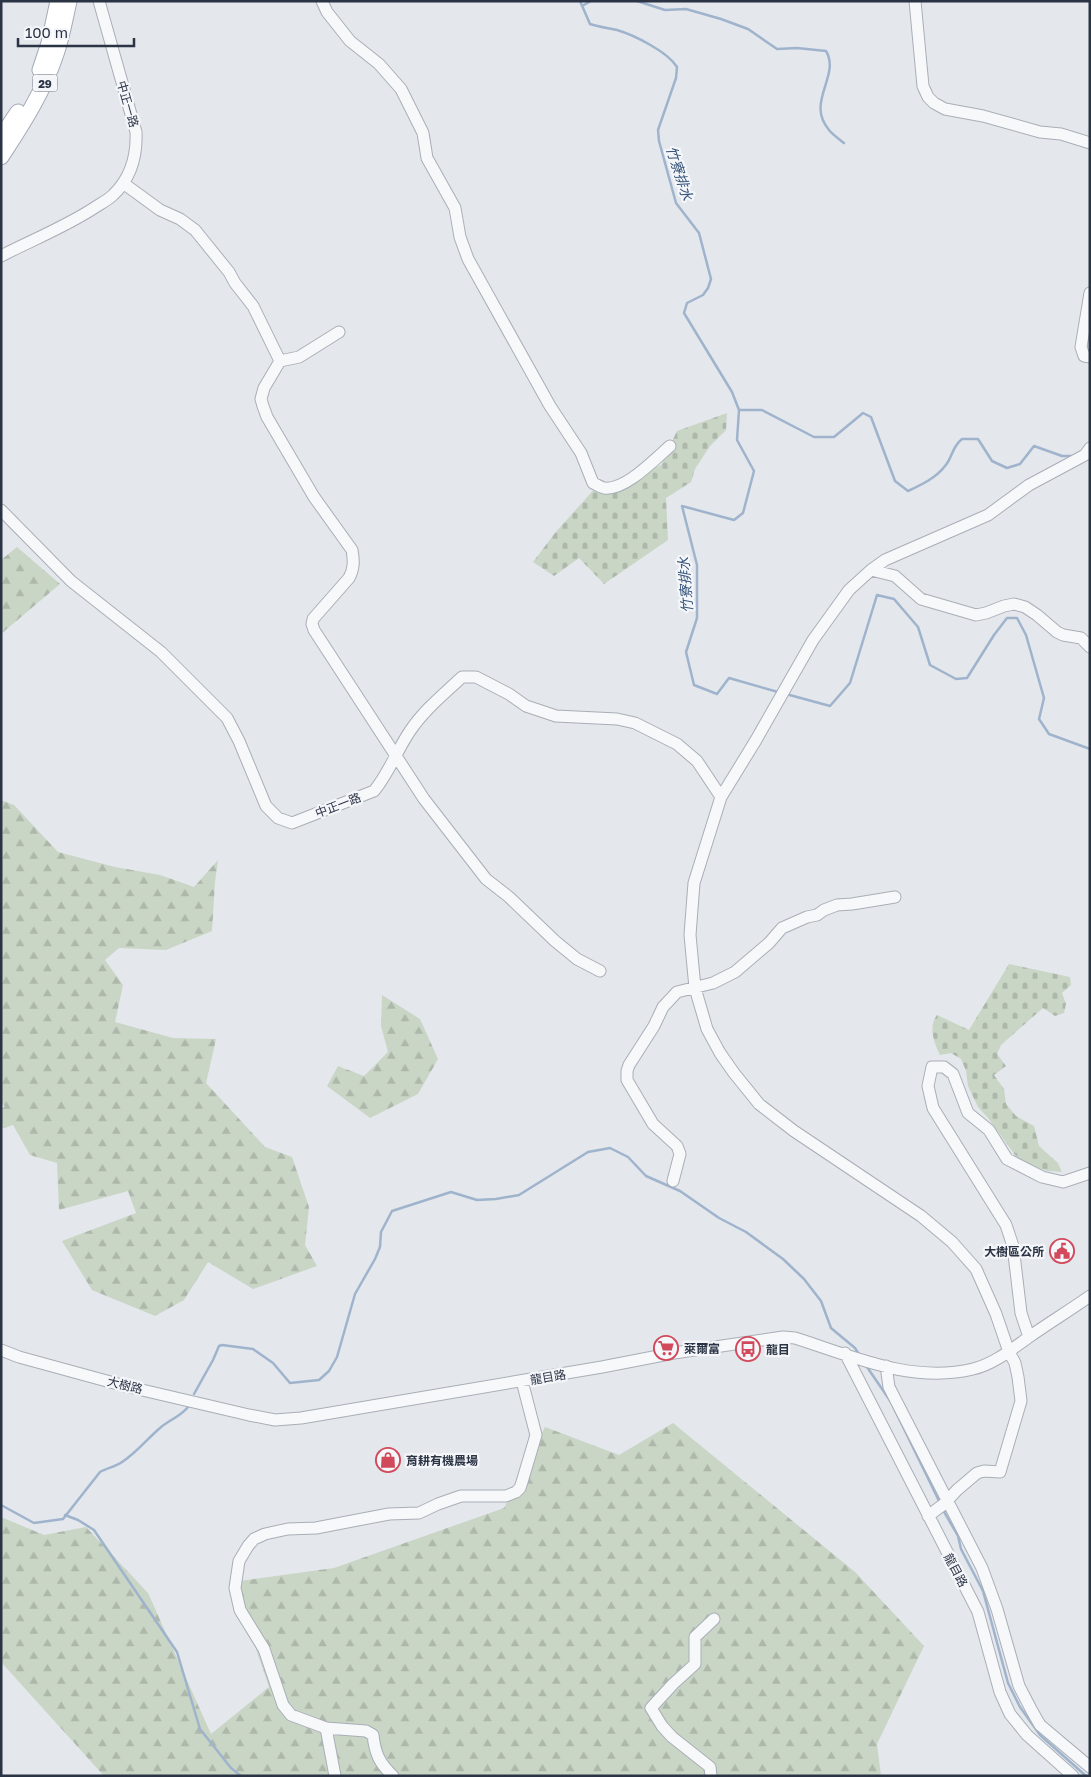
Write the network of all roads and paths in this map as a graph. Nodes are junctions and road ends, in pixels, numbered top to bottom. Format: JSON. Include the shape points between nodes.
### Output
{"nodes":[{"id":1,"x":58,"y":1,"type":"edge"},
{"id":2,"x":69,"y":1,"type":"edge"},
{"id":3,"x":99,"y":1,"type":"edge"},
{"id":4,"x":322,"y":1,"type":"edge"},
{"id":5,"x":915,"y":1,"type":"edge"},
{"id":6,"x":1,"y":137,"type":"edge"},
{"id":7,"x":1090,"y":143,"type":"edge"},
{"id":8,"x":1,"y":157,"type":"edge"},
{"id":9,"x":123,"y":183,"type":"junction"},
{"id":10,"x":1,"y":256,"type":"edge"},
{"id":11,"x":1090,"y":293,"type":"edge"},
{"id":12,"x":339,"y":332,"type":"dead end"},
{"id":13,"x":1090,"y":357,"type":"edge"},
{"id":14,"x":280,"y":361,"type":"junction"},
{"id":15,"x":670,"y":446,"type":"dead end"},
{"id":16,"x":1086,"y":452,"type":"edge"},
{"id":17,"x":1,"y":510,"type":"edge"},
{"id":18,"x":871,"y":570,"type":"junction"},
{"id":19,"x":1090,"y":647,"type":"edge"},
{"id":20,"x":396,"y":756,"type":"junction"},
{"id":21,"x":721,"y":797,"type":"junction"},
{"id":22,"x":895,"y":897,"type":"dead end"},
{"id":23,"x":600,"y":972,"type":"dead end"},
{"id":24,"x":695,"y":988,"type":"junction"},
{"id":25,"x":1090,"y":1173,"type":"edge"},
{"id":26,"x":673,"y":1181,"type":"dead end"},
{"id":27,"x":1090,"y":1296,"type":"edge"},
{"id":28,"x":1029,"y":1337,"type":"junction"},
{"id":29,"x":1,"y":1350,"type":"edge"},
{"id":30,"x":1009,"y":1352,"type":"junction"},
{"id":31,"x":845,"y":1353,"type":"junction"},
{"id":32,"x":882,"y":1366,"type":"junction"},
{"id":33,"x":522,"y":1381,"type":"junction"},
{"id":34,"x":250,"y":1415,"type":"joint"},
{"id":35,"x":946,"y":1502,"type":"junction"},
{"id":36,"x":931,"y":1514,"type":"junction"},
{"id":37,"x":988,"y":1610,"type":"junction"},
{"id":38,"x":714,"y":1619,"type":"dead end"},
{"id":39,"x":326,"y":1728,"type":"junction"},
{"id":40,"x":1034,"y":1730,"type":"junction"},
{"id":41,"x":1071,"y":1765,"type":"edge"},
{"id":42,"x":1090,"y":1767,"type":"edge"},
{"id":43,"x":335,"y":1776,"type":"edge"},
{"id":44,"x":393,"y":1776,"type":"edge"},
{"id":45,"x":711,"y":1776,"type":"edge"}],
"edges":[{"from":1,"to":6,"type":"main road","number":"29","via":[[43,64],[23,104]]},
{"from":2,"to":8,"type":"main road","number":"29","via":[[51,70]]},
{"from":3,"to":9,"type":"street","name":"中正一路","via":[[136,132],[137,149]]},
{"from":4,"to":15,"type":"street","via":[[350,41],[379,64],[401,88],[423,133],[426,158],[455,208],[468,259],[550,406],[581,452],[593,483],[610,488],[627,481],[641,473]]},
{"from":5,"to":7,"type":"street","via":[[923,86],[934,102],[955,112]]},
{"from":9,"to":10,"type":"street","name":"中正一路","via":[[113,195],[78,218]]},
{"from":9,"to":14,"type":"street","via":[[195,230],[253,306]]},
{"from":11,"to":13,"type":"street","via":[[1081,346],[1084,356]]},
{"from":12,"to":14,"type":"street","via":[[299,357]]},
{"from":14,"to":20,"type":"street","via":[[264,388],[262,399],[267,417],[314,496],[352,550],[354,561],[349,578],[312,624],[320,642]]},
{"from":16,"to":18,"type":"street","via":[[1029,485],[988,515],[885,560]]},
{"from":17,"to":20,"type":"street","name":"中正一路","via":[[71,580],[161,652],[227,718],[240,741],[266,806],[278,818],[292,822],[374,791]]},
{"from":18,"to":19,"type":"street","via":[[896,576],[921,599],[976,615],[1014,604],[1025,607],[1057,632],[1081,638]]},
{"from":18,"to":21,"type":"street","via":[[850,590],[814,640]]},
{"from":20,"to":21,"type":"street","name":"中正一路","via":[[410,730],[426,711],[462,677],[476,677],[526,706],[556,716],[635,723],[677,744],[697,762]]},
{"from":20,"to":23,"type":"street","via":[[424,799],[486,879],[577,959]]},
{"from":21,"to":24,"type":"street","via":[[694,883],[690,935]]},
{"from":22,"to":24,"type":"street","via":[[837,905],[806,917],[782,928],[735,972]]},
{"from":24,"to":26,"type":"street","via":[[677,992],[663,1007],[627,1070],[627,1080],[653,1124],[680,1154]]},
{"from":24,"to":30,"type":"street","via":[[707,1029],[720,1053],[759,1104],[921,1216],[952,1242],[976,1269]]},
{"from":25,"to":28,"type":"street","via":[[1064,1182],[1042,1177],[1007,1160],[989,1130],[968,1113],[953,1074],[944,1067],[932,1067],[928,1086],[933,1108],[1006,1225],[1013,1246],[1021,1313]]},
{"from":27,"to":28,"type":"street"},
{"from":28,"to":30,"type":"street"},
{"from":29,"to":34,"type":"street","name":"大樹路","via":[[125,1386]]},
{"from":30,"to":32,"type":"street","via":[[974,1369],[937,1374]]},
{"from":30,"to":35,"type":"street","via":[[1017,1370],[1021,1401],[1000,1472],[977,1473]]},
{"from":31,"to":32,"type":"street","name":"龍目路"},
{"from":31,"to":33,"type":"street","name":"龍目路","via":[[783,1337]]},
{"from":31,"to":36,"type":"street","name":"龍目路"},
{"from":32,"to":35,"type":"street","name":"龍目路","via":[[889,1387]]},
{"from":33,"to":34,"type":"street","name":"龍目路","via":[[301,1418],[275,1420]]},
{"from":33,"to":39,"type":"street","via":[[536,1435],[516,1492],[506,1496],[461,1496],[419,1513],[389,1514],[265,1534],[254,1539],[239,1561],[235,1588],[240,1610],[264,1649],[283,1704],[291,1715]]},
{"from":35,"to":36,"type":"street"},
{"from":35,"to":37,"type":"street","name":"龍目路","via":[[978,1560]]},
{"from":36,"to":37,"type":"street","name":"龍目路"},
{"from":37,"to":40,"type":"street","name":"龍目路"},
{"from":37,"to":40,"type":"street","name":"龍目路","via":[[1000,1692],[1010,1714]]},
{"from":38,"to":45,"type":"street","via":[[695,1637],[695,1664],[651,1708],[672,1737],[710,1767]]},
{"from":39,"to":43,"type":"street"},
{"from":39,"to":44,"type":"street","via":[[366,1731],[373,1735],[375,1753]]},
{"from":40,"to":41,"type":"street","name":"龍目路"},
{"from":40,"to":41,"type":"street","name":"龍目路"},
{"from":41,"to":42,"type":"street","name":"龍目路"}]}
